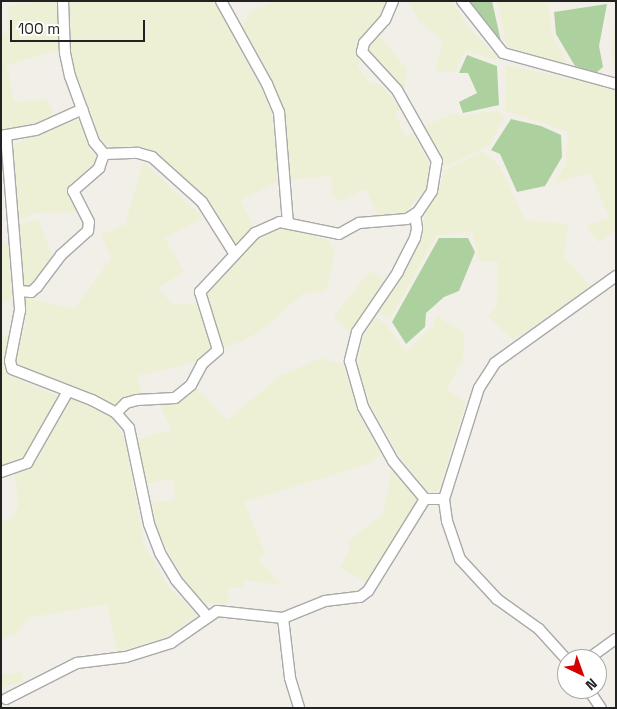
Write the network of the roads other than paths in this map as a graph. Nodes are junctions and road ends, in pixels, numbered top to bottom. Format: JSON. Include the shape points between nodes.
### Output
{"nodes":[{"id":1,"x":63,"y":1,"type":"edge"},
{"id":2,"x":221,"y":1,"type":"edge"},
{"id":3,"x":393,"y":1,"type":"edge"},
{"id":4,"x":462,"y":1,"type":"edge"},
{"id":5,"x":616,"y":84,"type":"edge"},
{"id":6,"x":83,"y":109,"type":"junction"},
{"id":7,"x":4,"y":136,"type":"edge"},
{"id":8,"x":104,"y":154,"type":"junction"},
{"id":9,"x":415,"y":214,"type":"junction"},
{"id":10,"x":288,"y":223,"type":"junction"},
{"id":11,"x":234,"y":253,"type":"junction"},
{"id":12,"x":616,"y":276,"type":"edge"},
{"id":13,"x":19,"y":292,"type":"junction"},
{"id":14,"x":68,"y":391,"type":"junction"},
{"id":15,"x":116,"y":413,"type":"junction"},
{"id":16,"x":1,"y":472,"type":"edge"},
{"id":17,"x":425,"y":499,"type":"junction"},
{"id":18,"x":444,"y":499,"type":"junction"},
{"id":19,"x":208,"y":616,"type":"junction"},
{"id":20,"x":283,"y":618,"type":"junction"},
{"id":21,"x":616,"y":639,"type":"edge"},
{"id":22,"x":557,"y":649,"type":"edge"},
{"id":23,"x":602,"y":649,"type":"edge"},
{"id":24,"x":4,"y":701,"type":"edge"},
{"id":25,"x":299,"y":708,"type":"edge"}],
"edges":[{"from":1,"to":6,"type":"street","via":[[65,53]]},
{"from":2,"to":10,"type":"street","via":[[279,112]]},
{"from":3,"to":9,"type":"street","via":[[385,20],[364,43],[362,52],[397,90],[436,161],[432,191]]},
{"from":4,"to":5,"type":"street","via":[[503,53]]},
{"from":6,"to":7,"type":"street","via":[[36,130]]},
{"from":6,"to":8,"type":"street","via":[[94,142]]},
{"from":7,"to":13,"type":"street"},
{"from":8,"to":11,"type":"street","via":[[138,153],[152,157],[202,202]]},
{"from":8,"to":13,"type":"street","via":[[99,168],[73,191],[89,222],[88,231],[60,255],[38,287],[31,292]]},
{"from":9,"to":10,"type":"street","via":[[386,222],[365,221],[339,234]]},
{"from":9,"to":17,"type":"street","via":[[417,229],[414,238],[398,272],[357,332],[350,361],[363,407],[393,461]]},
{"from":10,"to":11,"type":"street","via":[[265,227]]},
{"from":11,"to":15,"type":"street","via":[[200,292],[218,350],[202,364],[183,394],[162,400],[126,403]]},
{"from":12,"to":18,"type":"street","via":[[495,363],[479,388]]},
{"from":13,"to":14,"type":"street","via":[[20,310],[10,361],[12,369]]},
{"from":14,"to":15,"type":"street"},
{"from":14,"to":16,"type":"street","via":[[27,463]]},
{"from":15,"to":19,"type":"street","via":[[129,428],[149,524],[160,553],[176,580]]},
{"from":17,"to":18,"type":"street"},
{"from":17,"to":20,"type":"street","via":[[368,591],[348,601],[315,604]]},
{"from":18,"to":22,"type":"street","via":[[447,522],[460,559],[497,599],[539,629]]},
{"from":19,"to":20,"type":"street","via":[[218,611]]},
{"from":19,"to":24,"type":"street","via":[[172,643],[126,657],[77,663]]},
{"from":20,"to":25,"type":"street","via":[[290,678]]},
{"from":21,"to":23,"type":"street"}]}
